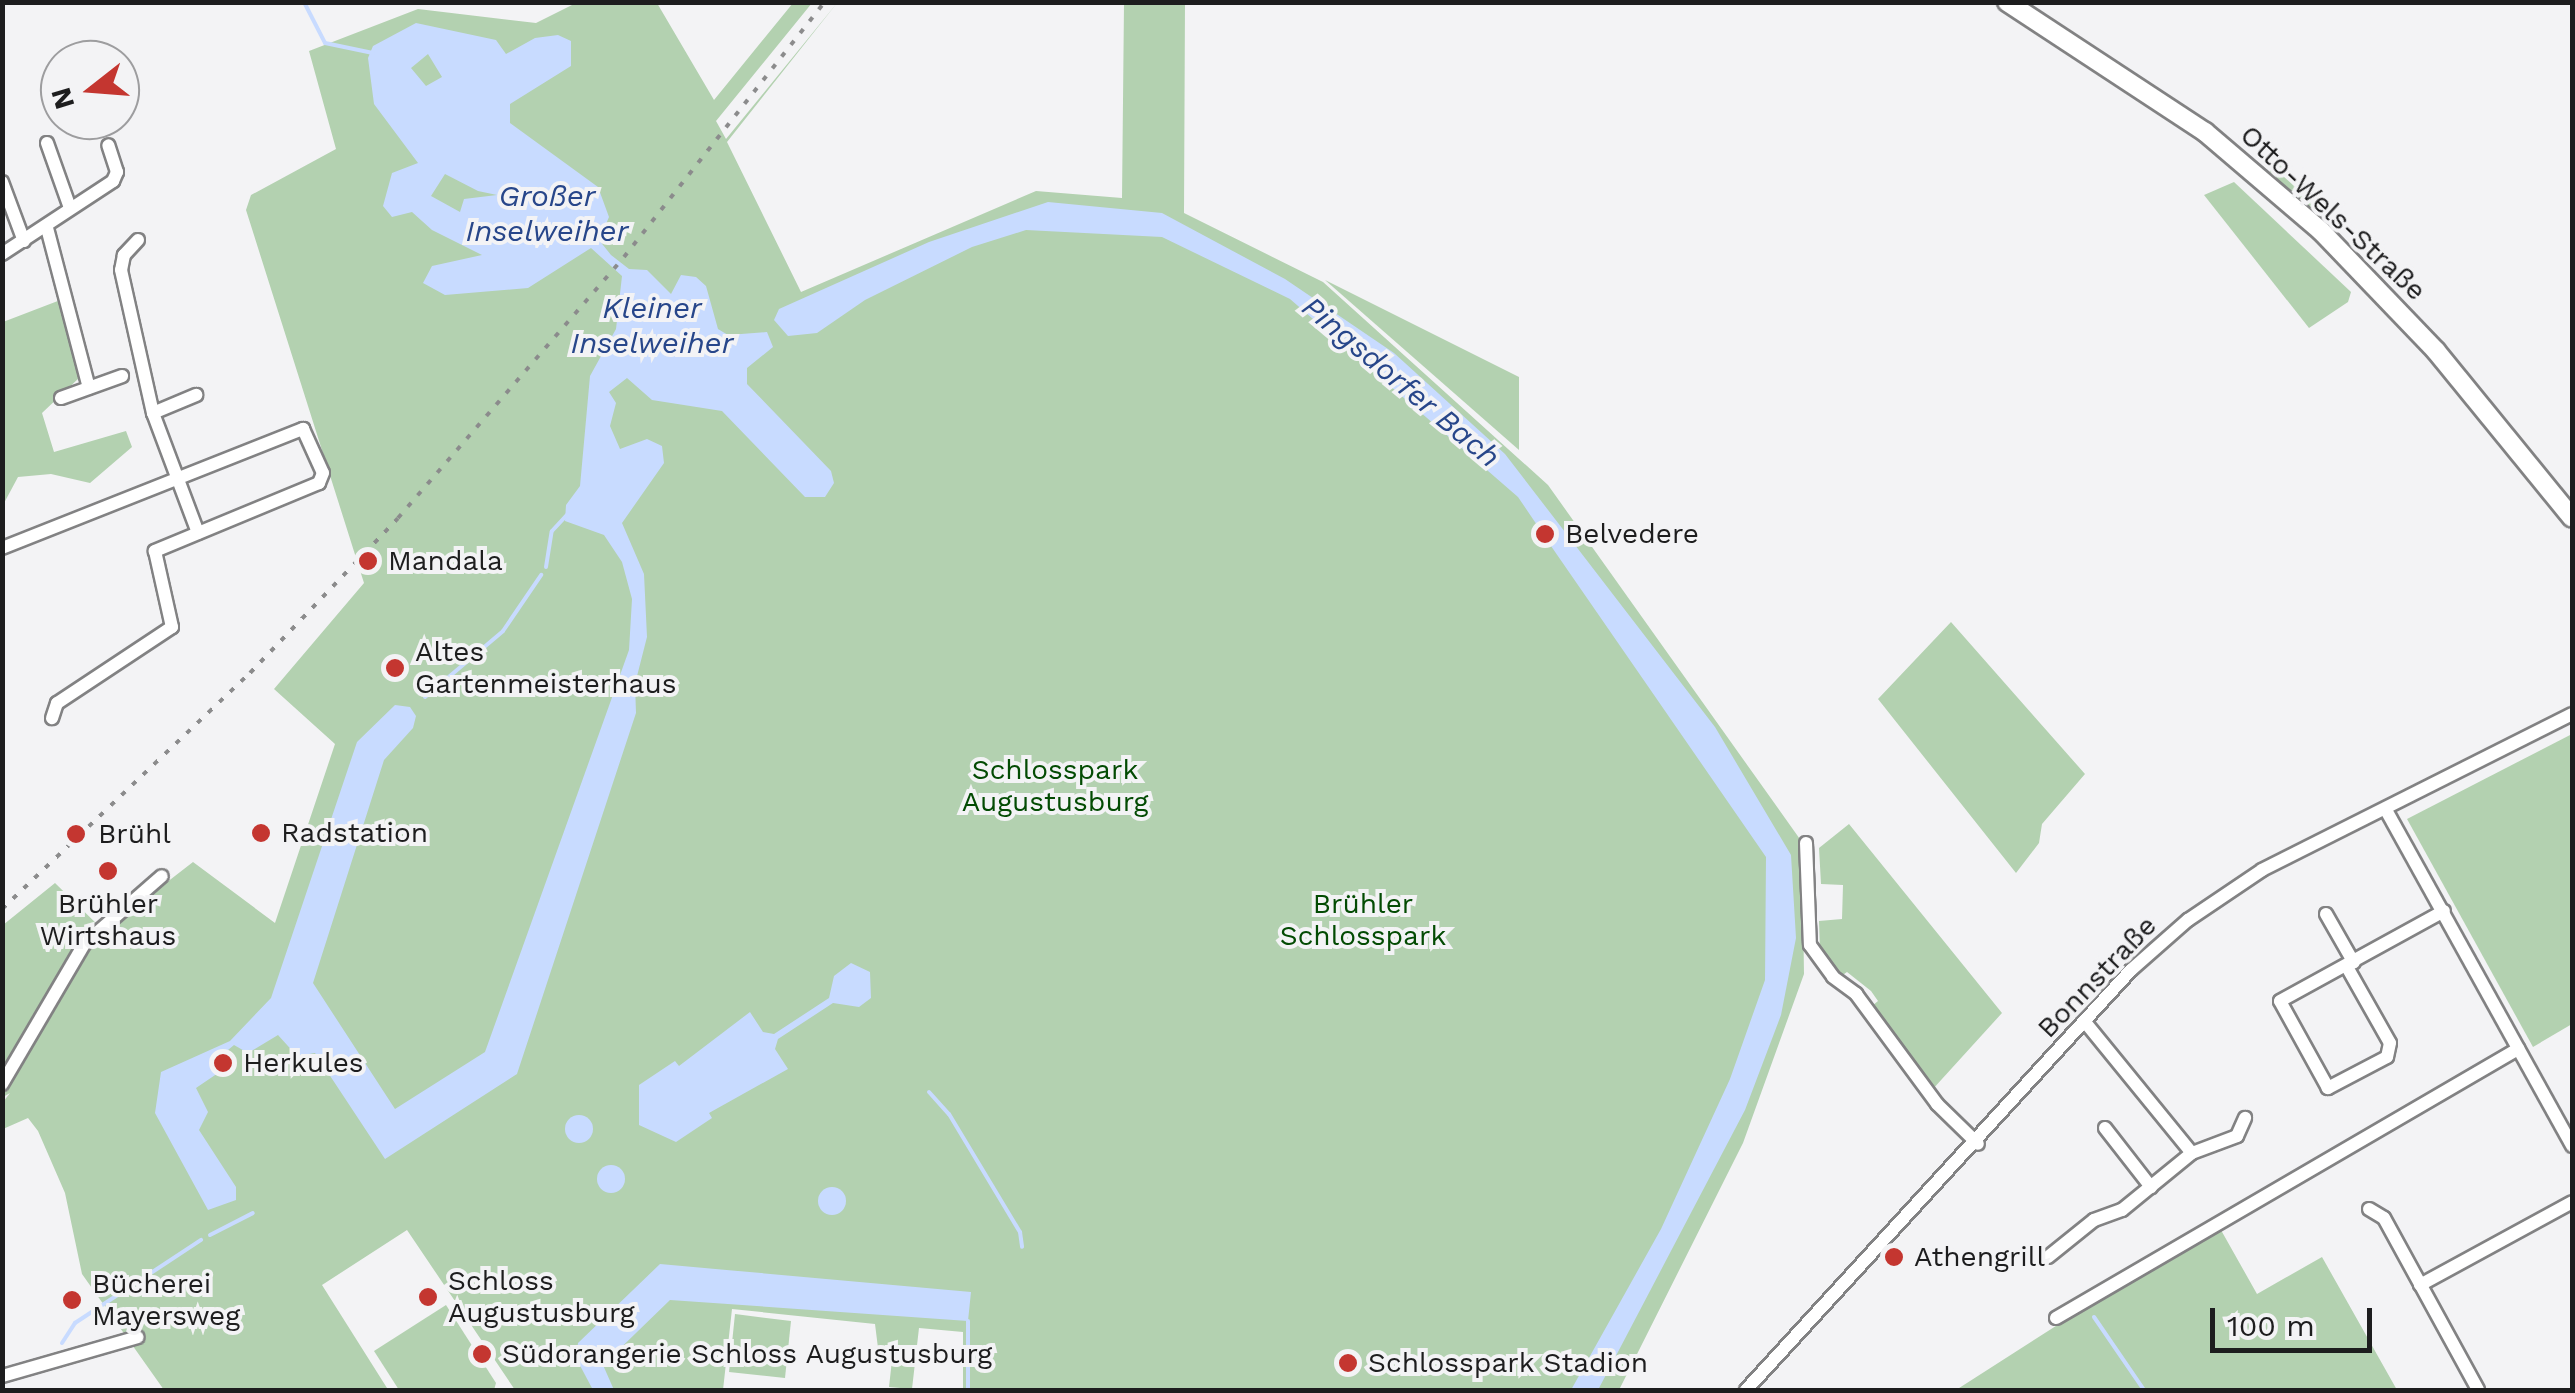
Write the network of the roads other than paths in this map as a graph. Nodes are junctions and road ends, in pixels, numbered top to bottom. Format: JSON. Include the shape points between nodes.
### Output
{"nodes":[{"id":1,"x":2007,"y":2,"type":"edge"},
{"id":2,"x":47,"y":143,"type":"dead end"},
{"id":3,"x":108,"y":145,"type":"dead end"},
{"id":4,"x":2,"y":182,"type":"edge"},
{"id":5,"x":70,"y":208,"type":"junction"},
{"id":6,"x":47,"y":228,"type":"junction"},
{"id":7,"x":138,"y":240,"type":"dead end"},
{"id":8,"x":24,"y":241,"type":"junction"},
{"id":9,"x":2,"y":254,"type":"edge"},
{"id":10,"x":122,"y":376,"type":"dead end"},
{"id":11,"x":89,"y":388,"type":"junction"},
{"id":12,"x":196,"y":395,"type":"dead end"},
{"id":13,"x":61,"y":398,"type":"dead end"},
{"id":14,"x":152,"y":413,"type":"junction"},
{"id":15,"x":177,"y":475,"type":"junction"},
{"id":16,"x":2572,"y":518,"type":"edge"},
{"id":17,"x":198,"y":533,"type":"junction"},
{"id":18,"x":2,"y":548,"type":"edge"},
{"id":19,"x":2572,"y":714,"type":"edge"},
{"id":20,"x":52,"y":718,"type":"dead end"},
{"id":21,"x":2386,"y":810,"type":"junction"},
{"id":22,"x":1806,"y":844,"type":"dead end"},
{"id":23,"x":162,"y":876,"type":"dead end"},
{"id":24,"x":2444,"y":911,"type":"junction"},
{"id":25,"x":2326,"y":914,"type":"dead end"},
{"id":26,"x":2350,"y":965,"type":"junction"},
{"id":27,"x":2085,"y":1022,"type":"junction"},
{"id":28,"x":2518,"y":1049,"type":"junction"},
{"id":29,"x":2,"y":1084,"type":"edge"},
{"id":30,"x":2245,"y":1118,"type":"dead end"},
{"id":31,"x":2105,"y":1128,"type":"dead end"},
{"id":32,"x":1978,"y":1144,"type":"junction"},
{"id":33,"x":2572,"y":1146,"type":"edge"},
{"id":34,"x":2192,"y":1153,"type":"junction"},
{"id":35,"x":2151,"y":1187,"type":"junction"},
{"id":36,"x":2572,"y":1202,"type":"edge"},
{"id":37,"x":2086,"y":1204,"type":"dead end"},
{"id":38,"x":2370,"y":1209,"type":"dead end"},
{"id":39,"x":2104,"y":1216,"type":"junction"},
{"id":40,"x":2048,"y":1257,"type":"dead end"},
{"id":41,"x":2420,"y":1286,"type":"junction"},
{"id":42,"x":2056,"y":1318,"type":"dead end"},
{"id":43,"x":138,"y":1338,"type":"dead end"},
{"id":44,"x":18,"y":1373,"type":"junction"},
{"id":45,"x":2,"y":1376,"type":"edge"},
{"id":46,"x":20,"y":1390,"type":"edge"},
{"id":47,"x":1746,"y":1390,"type":"edge"},
{"id":48,"x":2478,"y":1390,"type":"edge"}],
"edges":[{"from":1,"to":16,"type":"street","name":"Otto-Wels-Straße","via":[[2204,132],[2321,231],[2436,350]]},
{"from":2,"to":5,"type":"street"},
{"from":3,"to":5,"type":"street","via":[[118,172],[113,181]]},
{"from":4,"to":8,"type":"street"},
{"from":5,"to":6,"type":"street"},
{"from":6,"to":8,"type":"street"},
{"from":6,"to":11,"type":"street"},
{"from":7,"to":14,"type":"street","via":[[121,270]]},
{"from":8,"to":9,"type":"street"},
{"from":10,"to":11,"type":"street"},
{"from":11,"to":13,"type":"street"},
{"from":12,"to":14,"type":"street"},
{"from":14,"to":15,"type":"street"},
{"from":15,"to":17,"type":"street"},
{"from":15,"to":17,"type":"street","via":[[303,428],[318,456],[319,483]]},
{"from":15,"to":18,"type":"street"},
{"from":17,"to":20,"type":"street","via":[[154,556],[173,610],[172,627],[56,703]]},
{"from":19,"to":21,"type":"street","name":"Bonnstraße"},
{"from":21,"to":24,"type":"street"},
{"from":21,"to":27,"type":"street","name":"Bonnstraße","via":[[2223,894],[2145,957]]},
{"from":22,"to":32,"type":"street","via":[[1810,944],[1937,1104]]},
{"from":23,"to":29,"type":"street","via":[[84,944]]},
{"from":24,"to":26,"type":"street"},
{"from":24,"to":28,"type":"street"},
{"from":25,"to":26,"type":"street"},
{"from":26,"to":26,"type":"street","via":[[2280,1002],[2328,1088],[2387,1057],[2390,1043]]},
{"from":27,"to":32,"type":"street","name":"Bonnstraße"},
{"from":27,"to":34,"type":"street"},
{"from":28,"to":33,"type":"street"},
{"from":28,"to":42,"type":"street"},
{"from":30,"to":34,"type":"street","via":[[2236,1136]]},
{"from":31,"to":35,"type":"street"},
{"from":32,"to":47,"type":"street","name":"Bonnstraße"},
{"from":34,"to":35,"type":"street"},
{"from":35,"to":39,"type":"street"},
{"from":36,"to":41,"type":"street"},
{"from":37,"to":39,"type":"street"},
{"from":38,"to":41,"type":"street","via":[[2384,1218]]},
{"from":39,"to":40,"type":"street"},
{"from":41,"to":48,"type":"street"},
{"from":43,"to":44,"type":"street"},
{"from":44,"to":45,"type":"street"},
{"from":44,"to":46,"type":"street"}]}
